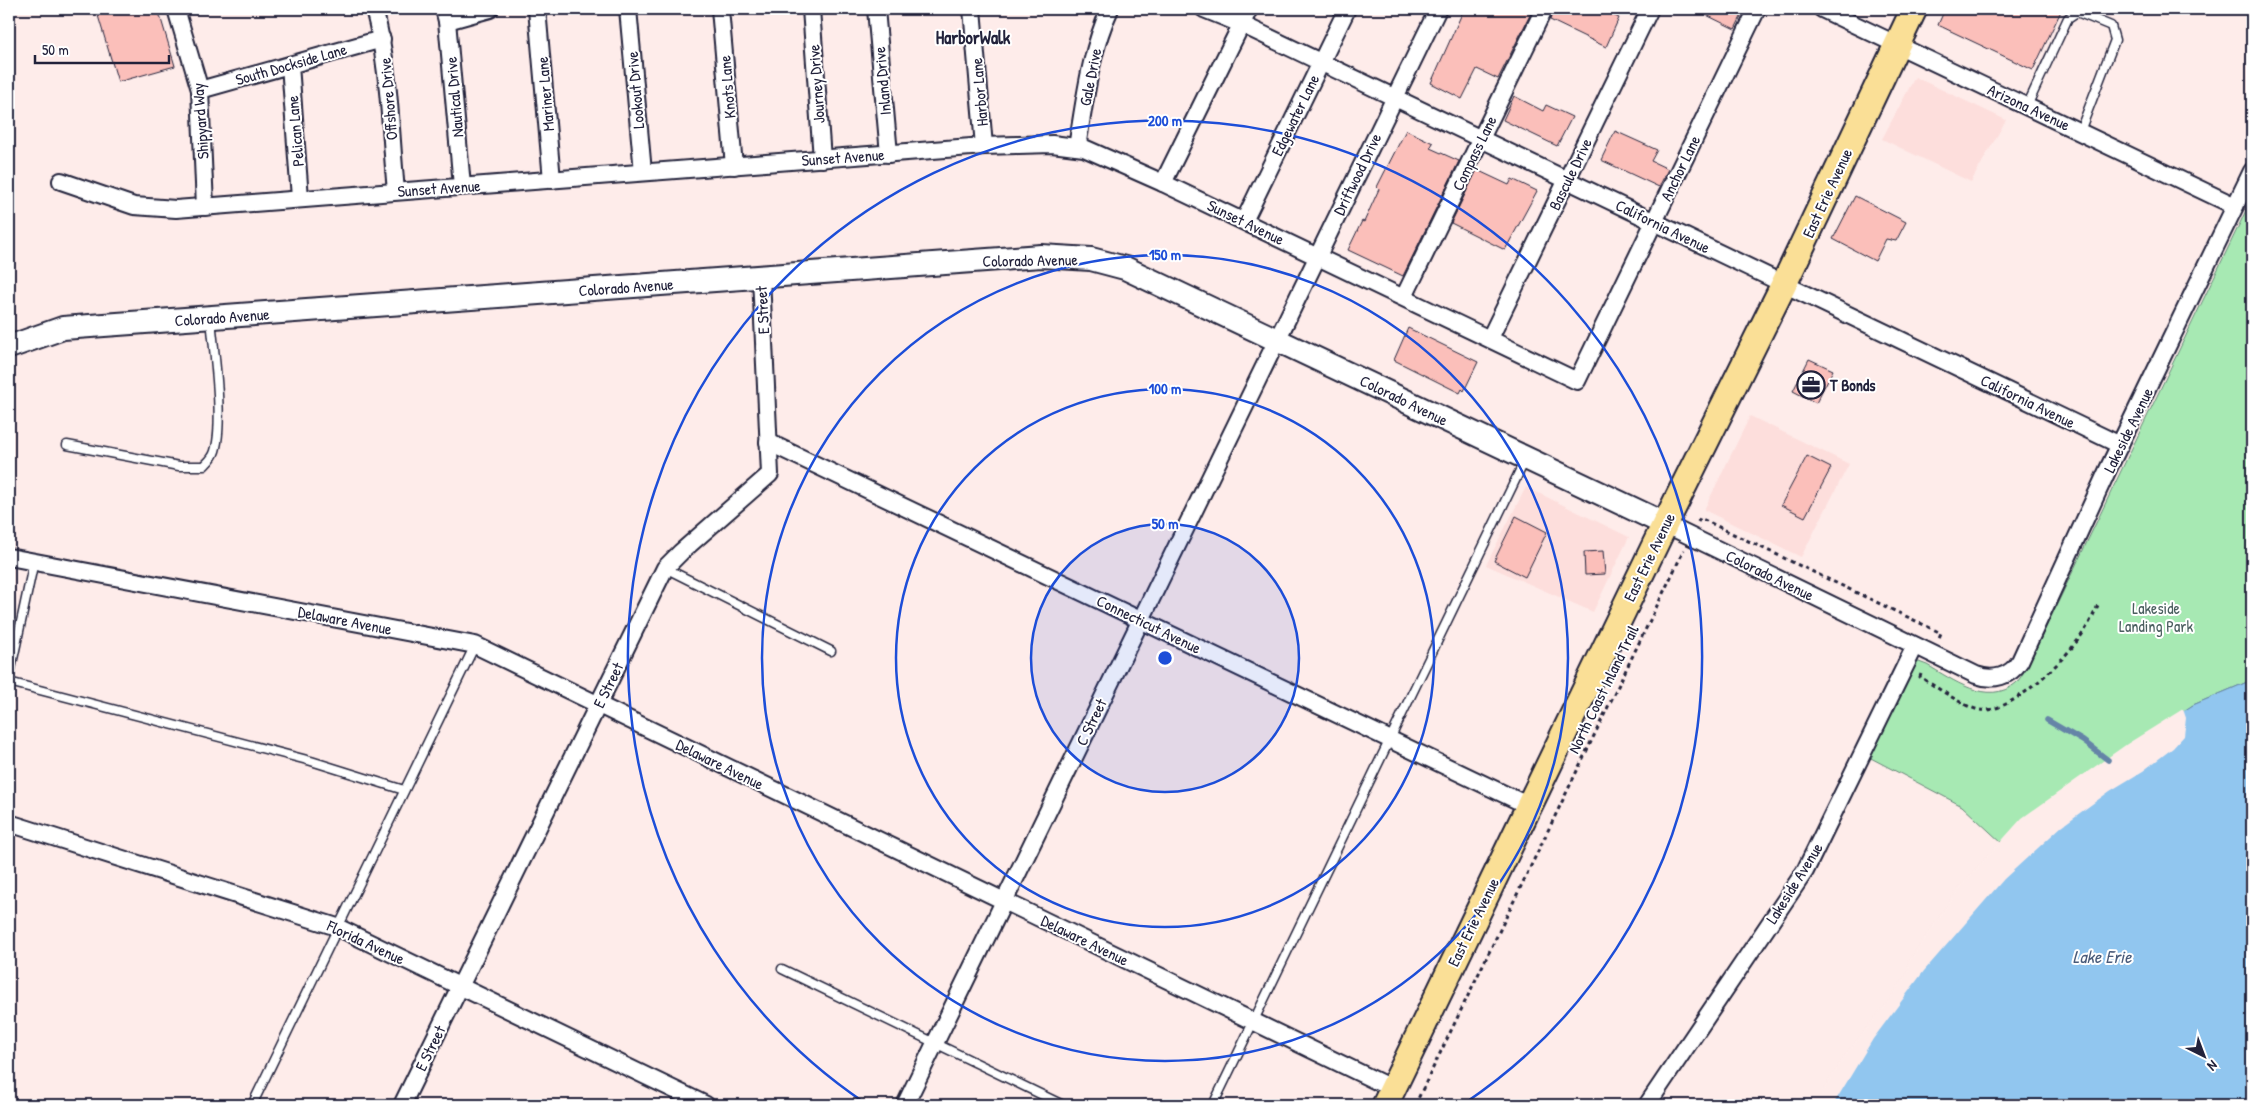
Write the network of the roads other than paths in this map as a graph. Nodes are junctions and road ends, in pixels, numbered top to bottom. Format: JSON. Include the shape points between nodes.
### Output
{"nodes":[{"id":1,"x":176,"y":9,"type":"edge"},
{"id":2,"x":374,"y":9,"type":"edge"},
{"id":3,"x":490,"y":9,"type":"edge"},
{"id":4,"x":537,"y":9,"type":"edge"},
{"id":5,"x":628,"y":9,"type":"edge"},
{"id":6,"x":720,"y":9,"type":"edge"},
{"id":7,"x":811,"y":9,"type":"edge"},
{"id":8,"x":876,"y":9,"type":"edge"},
{"id":9,"x":972,"y":9,"type":"edge"},
{"id":10,"x":1110,"y":9,"type":"edge"},
{"id":11,"x":1204,"y":9,"type":"edge"},
{"id":12,"x":1249,"y":9,"type":"edge"},
{"id":13,"x":1347,"y":9,"type":"edge"},
{"id":14,"x":1438,"y":9,"type":"edge"},
{"id":15,"x":1544,"y":9,"type":"edge"},
{"id":16,"x":1650,"y":9,"type":"edge"},
{"id":17,"x":1757,"y":9,"type":"edge"},
{"id":18,"x":1822,"y":9,"type":"edge"},
{"id":19,"x":1914,"y":9,"type":"edge"},
{"id":20,"x":445,"y":15,"type":"edge"},
{"id":21,"x":1241,"y":24,"type":"junction"},
{"id":22,"x":382,"y":39,"type":"junction"},
{"id":23,"x":1898,"y":45,"type":"junction"},
{"id":24,"x":1321,"y":62,"type":"junction"},
{"id":25,"x":290,"y":65,"type":"junction"},
{"id":26,"x":200,"y":90,"type":"junction"},
{"id":27,"x":1394,"y":98,"type":"junction"},
{"id":28,"x":2027,"y":106,"type":"junction"},
{"id":29,"x":2080,"y":131,"type":"junction"},
{"id":30,"x":1481,"y":138,"type":"junction"},
{"id":31,"x":984,"y":146,"type":"junction"},
{"id":32,"x":1077,"y":146,"type":"junction"},
{"id":33,"x":888,"y":154,"type":"junction"},
{"id":34,"x":822,"y":159,"type":"junction"},
{"id":35,"x":734,"y":166,"type":"junction"},
{"id":36,"x":2252,"y":170,"type":"edge"},
{"id":37,"x":642,"y":172,"type":"junction"},
{"id":38,"x":552,"y":180,"type":"junction"},
{"id":39,"x":1568,"y":180,"type":"junction"},
{"id":40,"x":61,"y":181,"type":"dead end"},
{"id":41,"x":1163,"y":182,"type":"junction"},
{"id":42,"x":462,"y":186,"type":"junction"},
{"id":43,"x":396,"y":191,"type":"junction"},
{"id":44,"x":300,"y":198,"type":"junction"},
{"id":45,"x":2236,"y":206,"type":"junction"},
{"id":46,"x":205,"y":207,"type":"junction"},
{"id":47,"x":1244,"y":221,"type":"junction"},
{"id":48,"x":1654,"y":221,"type":"junction"},
{"id":49,"x":1317,"y":256,"type":"junction"},
{"id":50,"x":761,"y":277,"type":"junction"},
{"id":51,"x":1784,"y":284,"type":"junction"},
{"id":52,"x":1404,"y":296,"type":"junction"},
{"id":53,"x":211,"y":318,"type":"junction"},
{"id":54,"x":1490,"y":338,"type":"junction"},
{"id":55,"x":1278,"y":339,"type":"junction"},
{"id":56,"x":9,"y":347,"type":"edge"},
{"id":57,"x":1577,"y":381,"type":"joint"},
{"id":58,"x":768,"y":442,"type":"junction"},
{"id":59,"x":2120,"y":445,"type":"junction"},
{"id":60,"x":68,"y":446,"type":"dead end"},
{"id":61,"x":1526,"y":458,"type":"junction"},
{"id":62,"x":1664,"y":524,"type":"junction"},
{"id":63,"x":9,"y":557,"type":"edge"},
{"id":64,"x":34,"y":561,"type":"junction"},
{"id":65,"x":665,"y":568,"type":"junction"},
{"id":66,"x":1141,"y":620,"type":"junction"},
{"id":67,"x":475,"y":645,"type":"junction"},
{"id":68,"x":1915,"y":646,"type":"junction"},
{"id":69,"x":831,"y":651,"type":"dead end"},
{"id":70,"x":9,"y":678,"type":"edge"},
{"id":71,"x":1993,"y":678,"type":"joint"},
{"id":72,"x":9,"y":682,"type":"edge"},
{"id":73,"x":598,"y":704,"type":"junction"},
{"id":74,"x":1389,"y":740,"type":"junction"},
{"id":75,"x":404,"y":790,"type":"junction"},
{"id":76,"x":1529,"y":806,"type":"junction"},
{"id":77,"x":9,"y":823,"type":"edge"},
{"id":78,"x":1003,"y":901,"type":"junction"},
{"id":79,"x":337,"y":927,"type":"junction"},
{"id":80,"x":782,"y":969,"type":"dead end"},
{"id":81,"x":459,"y":987,"type":"junction"},
{"id":82,"x":1253,"y":1021,"type":"junction"},
{"id":83,"x":935,"y":1042,"type":"junction"},
{"id":84,"x":1389,"y":1097,"type":"edge"},
{"id":85,"x":252,"y":1105,"type":"edge"},
{"id":86,"x":402,"y":1105,"type":"edge"},
{"id":87,"x":706,"y":1105,"type":"edge"},
{"id":88,"x":904,"y":1105,"type":"edge"},
{"id":89,"x":1063,"y":1105,"type":"edge"},
{"id":90,"x":1213,"y":1105,"type":"edge"},
{"id":91,"x":1647,"y":1105,"type":"edge"}],
"edges":[{"from":1,"to":26,"type":"street","name":"Shipyard Way"},
{"from":2,"to":22,"type":"street","name":"Offshore Drive"},
{"from":3,"to":20,"type":"street"},
{"from":4,"to":38,"type":"street","name":"Mariner Lane"},
{"from":5,"to":37,"type":"street","name":"Lookout Drive"},
{"from":6,"to":35,"type":"street","name":"Knots Lane"},
{"from":7,"to":34,"type":"street","name":"Journey Drive"},
{"from":8,"to":33,"type":"street","name":"Inland Drive"},
{"from":9,"to":31,"type":"street","name":"Harbor Lane"},
{"from":10,"to":32,"type":"street","name":"Gale Drive","via":[[1091,64]]},
{"from":11,"to":21,"type":"street","name":"California Avenue"},
{"from":12,"to":21,"type":"street"},
{"from":13,"to":24,"type":"street","name":"Edgewater Lane"},
{"from":14,"to":27,"type":"street","name":"Driftwood Drive"},
{"from":15,"to":30,"type":"street","name":"Compass Lane"},
{"from":16,"to":39,"type":"street","name":"Bascule Drive"},
{"from":17,"to":48,"type":"street","name":"Anchor Lane"},
{"from":18,"to":23,"type":"street","name":"Arizona Avenue"},
{"from":19,"to":23,"type":"main road","name":"East Erie Avenue"},
{"from":20,"to":42,"type":"street","name":"Nautical Drive"},
{"from":21,"to":24,"type":"street","name":"California Avenue"},
{"from":21,"to":41,"type":"street"},
{"from":22,"to":25,"type":"street","name":"South Dockside Lane"},
{"from":22,"to":43,"type":"street","name":"Offshore Drive"},
{"from":23,"to":28,"type":"street","name":"Arizona Avenue"},
{"from":23,"to":51,"type":"main road","name":"East Erie Avenue"},
{"from":24,"to":27,"type":"street","name":"California Avenue"},
{"from":24,"to":47,"type":"street","name":"Edgewater Lane"},
{"from":25,"to":26,"type":"street","name":"South Dockside Lane"},
{"from":25,"to":44,"type":"street","name":"Pelican Lane"},
{"from":26,"to":46,"type":"street","name":"Shipyard Way"},
{"from":27,"to":30,"type":"street","name":"California Avenue"},
{"from":27,"to":49,"type":"street","name":"Driftwood Drive"},
{"from":28,"to":29,"type":"street","name":"Arizona Avenue"},
{"from":28,"to":29,"type":"lane","via":[[2068,18],[2077,12],[2111,26],[2115,40]]},
{"from":29,"to":45,"type":"street","name":"Arizona Avenue"},
{"from":30,"to":39,"type":"street","name":"California Avenue"},
{"from":30,"to":52,"type":"street","name":"Compass Lane"},
{"from":31,"to":32,"type":"street","name":"Sunset Avenue"},
{"from":31,"to":33,"type":"street","name":"Sunset Avenue"},
{"from":32,"to":41,"type":"street","name":"Sunset Avenue"},
{"from":33,"to":34,"type":"street","name":"Sunset Avenue"},
{"from":34,"to":35,"type":"street","name":"Sunset Avenue"},
{"from":35,"to":37,"type":"street","name":"Sunset Avenue"},
{"from":36,"to":45,"type":"street","name":"Lakeside Avenue"},
{"from":37,"to":38,"type":"street","name":"Sunset Avenue"},
{"from":38,"to":42,"type":"street","name":"Sunset Avenue"},
{"from":39,"to":48,"type":"street","name":"California Avenue"},
{"from":39,"to":54,"type":"street","name":"Bascule Drive"},
{"from":40,"to":46,"type":"street","name":"Sunset Avenue","via":[[134,206],[162,209]]},
{"from":41,"to":47,"type":"street","name":"Sunset Avenue"},
{"from":42,"to":43,"type":"street","name":"Sunset Avenue"},
{"from":43,"to":44,"type":"street","name":"Sunset Avenue"},
{"from":44,"to":46,"type":"street","name":"Sunset Avenue"},
{"from":45,"to":59,"type":"street","name":"Lakeside Avenue"},
{"from":47,"to":49,"type":"street","name":"Sunset Avenue"},
{"from":48,"to":51,"type":"street","name":"California Avenue"},
{"from":48,"to":57,"type":"street","name":"Anchor Lane"},
{"from":49,"to":52,"type":"street","name":"Sunset Avenue"},
{"from":49,"to":55,"type":"street","name":"Driftwood Drive"},
{"from":50,"to":53,"type":"main road","name":"Colorado Avenue"},
{"from":50,"to":55,"type":"main road","name":"Colorado Avenue","via":[[1040,256],[1074,257],[1125,268]]},
{"from":50,"to":58,"type":"street","name":"E Street"},
{"from":51,"to":59,"type":"street","name":"California Avenue"},
{"from":51,"to":62,"type":"main road","name":"East Erie Avenue"},
{"from":52,"to":54,"type":"street","name":"Sunset Avenue"},
{"from":53,"to":56,"type":"main road","name":"Colorado Avenue","via":[[63,328]]},
{"from":53,"to":60,"type":"lane","via":[[218,441],[215,454],[204,466],[179,466]]},
{"from":54,"to":57,"type":"street","name":"Sunset Avenue"},
{"from":55,"to":61,"type":"main road","name":"Colorado Avenue"},
{"from":55,"to":66,"type":"street","name":"C Street"},
{"from":58,"to":65,"type":"street","name":"E Street","via":[[770,474]]},
{"from":58,"to":66,"type":"street","name":"Connecticut Avenue"},
{"from":59,"to":71,"type":"street","name":"Lakeside Avenue","via":[[2020,661],[2009,673]]},
{"from":61,"to":62,"type":"main road","name":"Colorado Avenue"},
{"from":61,"to":74,"type":"lane"},
{"from":62,"to":68,"type":"street","name":"Colorado Avenue"},
{"from":62,"to":76,"type":"main road","name":"East Erie Avenue"},
{"from":63,"to":64,"type":"street","name":"Delaware Avenue"},
{"from":64,"to":67,"type":"street","name":"Delaware Avenue"},
{"from":64,"to":70,"type":"lane"},
{"from":65,"to":69,"type":"lane"},
{"from":65,"to":73,"type":"street","name":"E Street"},
{"from":66,"to":74,"type":"street","name":"Connecticut Avenue"},
{"from":66,"to":78,"type":"street","name":"C Street"},
{"from":67,"to":73,"type":"street","name":"Delaware Avenue"},
{"from":67,"to":75,"type":"lane"},
{"from":68,"to":71,"type":"street","name":"Colorado Avenue","via":[[1976,675]]},
{"from":68,"to":91,"type":"street","name":"Lakeside Avenue","via":[[1805,871]]},
{"from":72,"to":75,"type":"lane","via":[[311,761]]},
{"from":73,"to":78,"type":"street","name":"Delaware Avenue"},
{"from":73,"to":81,"type":"street","name":"E Street"},
{"from":74,"to":76,"type":"street","name":"Connecticut Avenue"},
{"from":74,"to":82,"type":"lane"},
{"from":75,"to":79,"type":"lane"},
{"from":76,"to":84,"type":"main road","name":"East Erie Avenue"},
{"from":77,"to":79,"type":"street","name":"Florida Avenue"},
{"from":78,"to":82,"type":"street","name":"Delaware Avenue"},
{"from":78,"to":83,"type":"street","name":"C Street"},
{"from":79,"to":81,"type":"street","name":"Florida Avenue"},
{"from":79,"to":85,"type":"lane"},
{"from":80,"to":83,"type":"lane"},
{"from":81,"to":86,"type":"street","name":"E Street"},
{"from":81,"to":87,"type":"street","name":"Florida Avenue"},
{"from":82,"to":84,"type":"street","name":"Delaware Avenue"},
{"from":82,"to":90,"type":"lane"},
{"from":83,"to":88,"type":"street","name":"C Street"},
{"from":83,"to":89,"type":"lane"}]}
